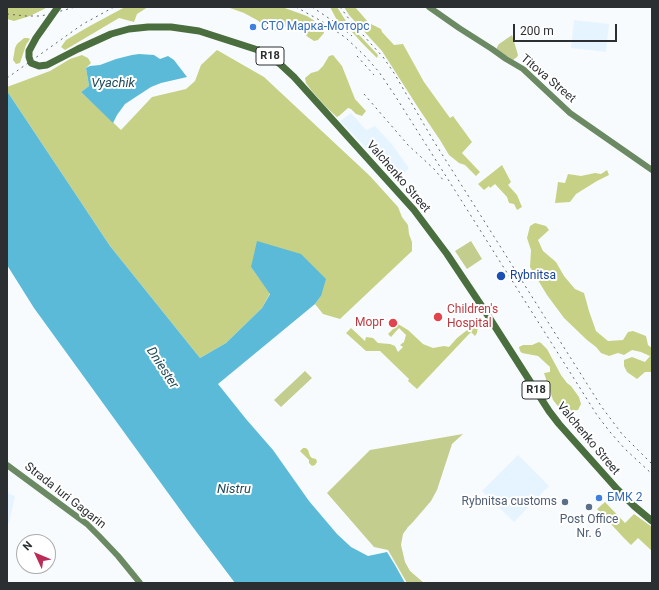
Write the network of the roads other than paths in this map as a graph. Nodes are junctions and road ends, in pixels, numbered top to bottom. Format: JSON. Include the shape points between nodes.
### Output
{"nodes":[{"id":1,"x":58,"y":7,"type":"edge"},
{"id":2,"x":429,"y":7,"type":"edge"},
{"id":3,"x":652,"y":170,"type":"edge"},
{"id":4,"x":7,"y":465,"type":"edge"},
{"id":5,"x":652,"y":521,"type":"edge"},
{"id":6,"x":140,"y":583,"type":"edge"}],
"edges":[{"from":1,"to":5,"type":"main road","name":"Valchenko Street","number":"R18","via":[[32,44],[29,51],[31,63],[39,66],[47,64],[111,34],[148,27],[172,27],[199,31],[258,50],[280,64],[414,210],[447,254],[549,411],[617,489]]},
{"from":2,"to":3,"type":"street","name":"Titova Street","via":[[523,69],[570,113]]},
{"from":4,"to":6,"type":"street","name":"Strada Iuri Gagarin","via":[[80,518],[118,556]]}]}
